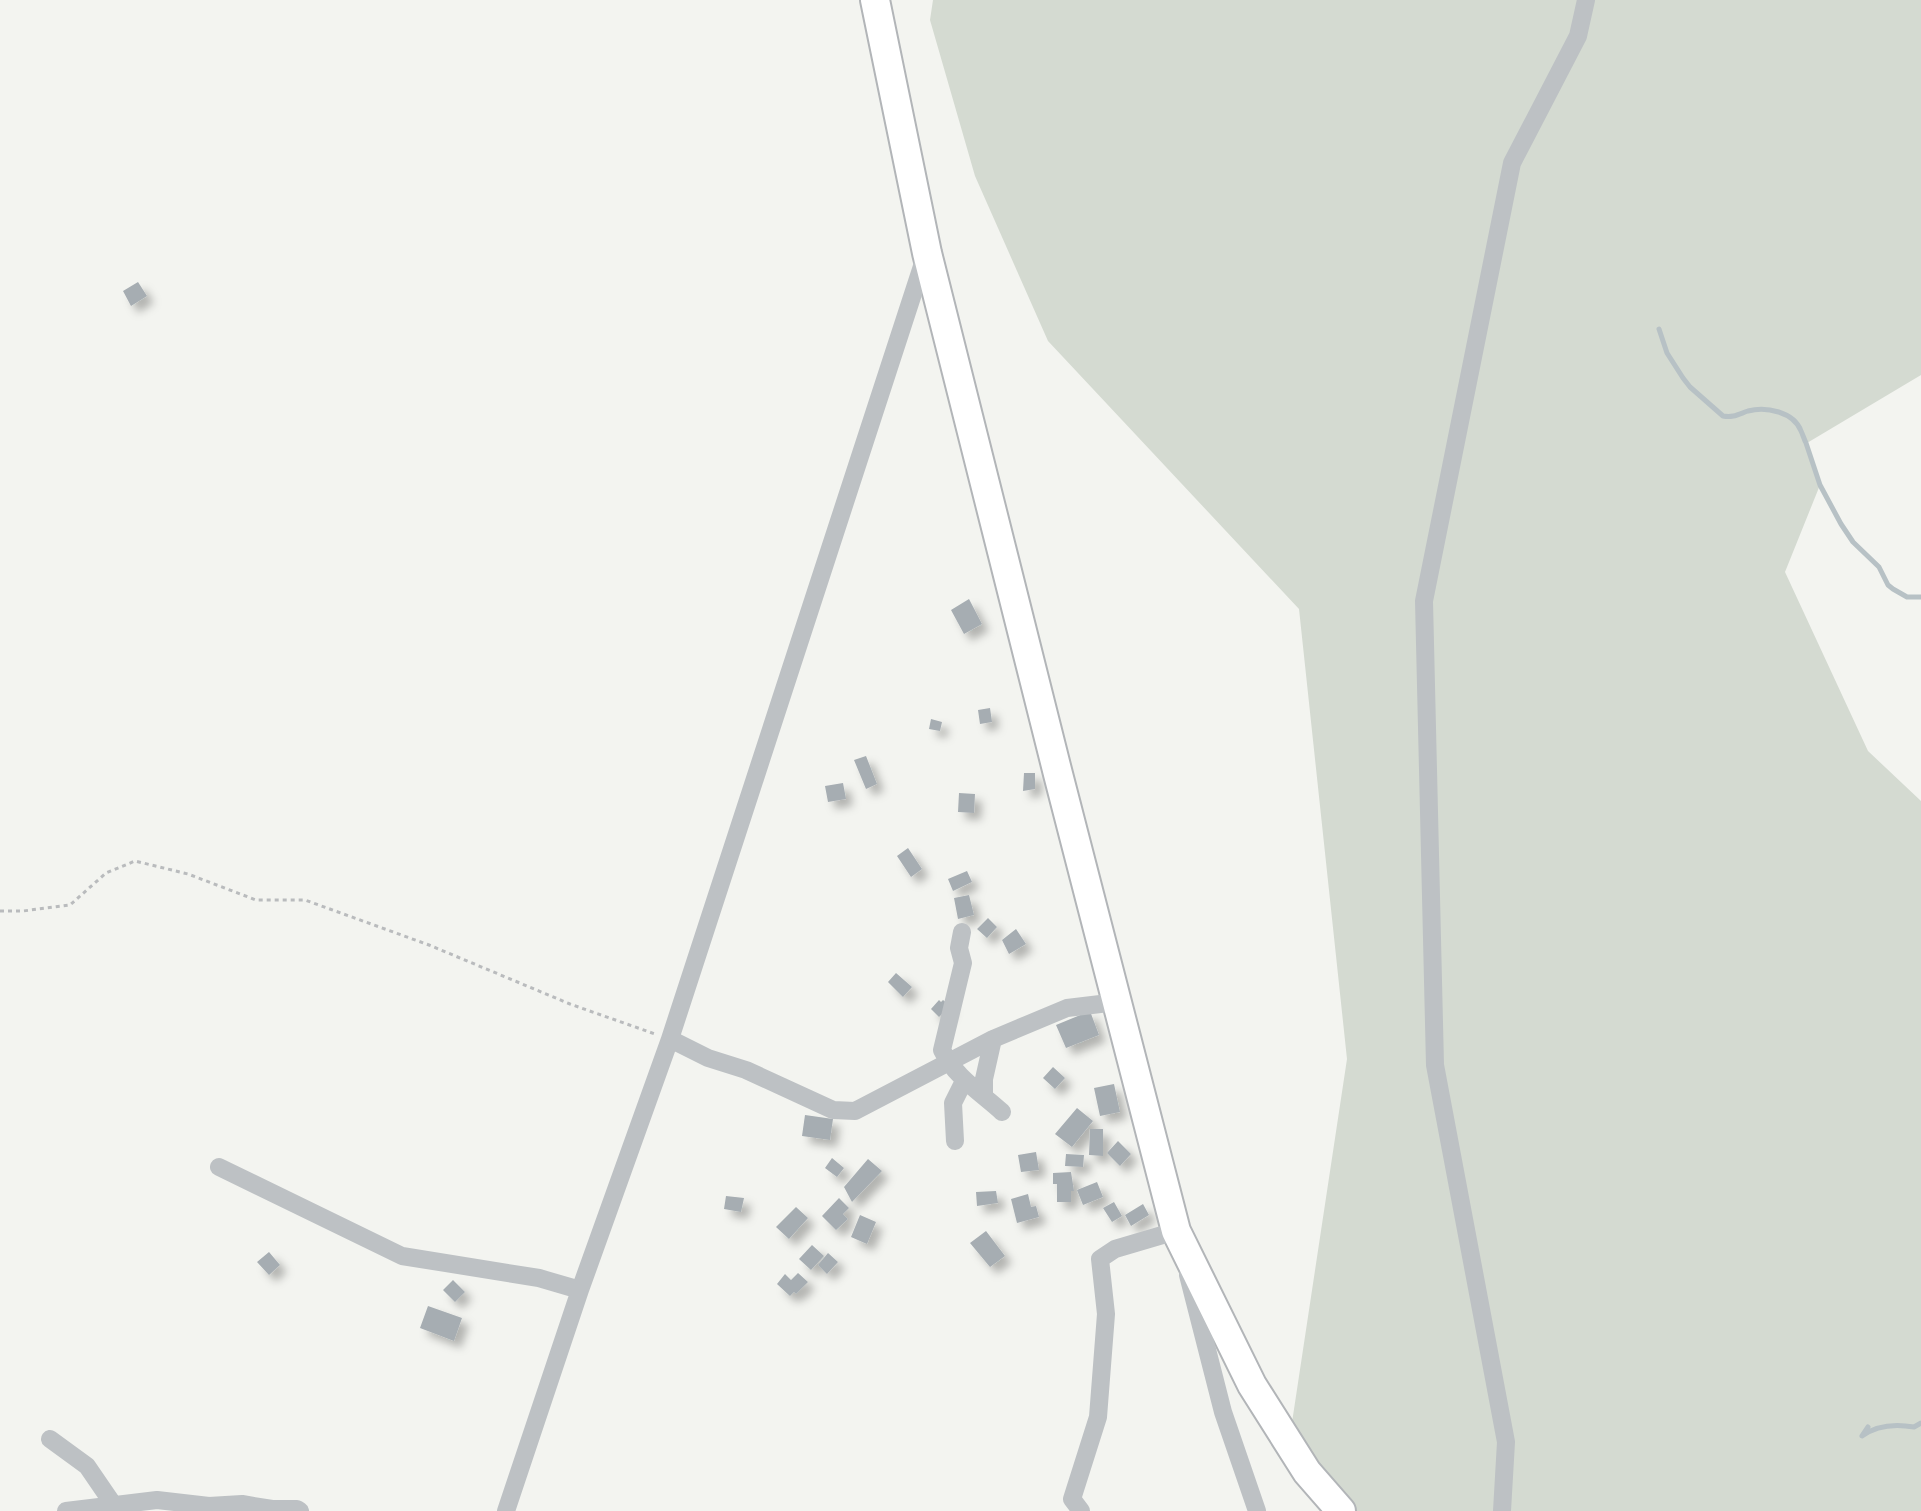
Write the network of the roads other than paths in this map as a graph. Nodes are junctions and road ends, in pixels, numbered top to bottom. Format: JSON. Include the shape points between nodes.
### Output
{"nodes":[{"id":1,"x":875,"y":0,"type":"edge"},
{"id":2,"x":1586,"y":0,"type":"edge"},
{"id":3,"x":927,"y":253,"type":"junction"},
{"id":4,"x":962,"y":932,"type":"dead end"},
{"id":5,"x":1117,"y":1002,"type":"junction"},
{"id":6,"x":670,"y":1039,"type":"junction"},
{"id":7,"x":993,"y":1039,"type":"junction"},
{"id":8,"x":949,"y":1064,"type":"junction"},
{"id":9,"x":964,"y":1081,"type":"junction"},
{"id":10,"x":984,"y":1095,"type":"junction"},
{"id":11,"x":1002,"y":1112,"type":"dead end"},
{"id":12,"x":955,"y":1141,"type":"dead end"},
{"id":13,"x":219,"y":1167,"type":"dead end"},
{"id":14,"x":1176,"y":1231,"type":"junction"},
{"id":15,"x":580,"y":1290,"type":"junction"},
{"id":16,"x":50,"y":1439,"type":"dead end"},
{"id":17,"x":113,"y":1504,"type":"junction"},
{"id":18,"x":66,"y":1511,"type":"edge"},
{"id":19,"x":300,"y":1511,"type":"edge"},
{"id":20,"x":506,"y":1511,"type":"edge"},
{"id":21,"x":1081,"y":1511,"type":"edge"},
{"id":22,"x":1257,"y":1511,"type":"edge"},
{"id":23,"x":1341,"y":1511,"type":"edge"},
{"id":24,"x":1502,"y":1511,"type":"edge"}],
"edges":[{"from":1,"to":3,"type":"highway"},
{"from":2,"to":24,"type":"street","via":[[1578,36],[1512,163],[1424,601],[1435,1065],[1506,1442]]},
{"from":3,"to":5,"type":"highway"},
{"from":3,"to":6,"type":"street"},
{"from":4,"to":8,"type":"street","via":[[963,963],[942,1050]]},
{"from":5,"to":7,"type":"street","via":[[1067,1008]]},
{"from":5,"to":14,"type":"highway"},
{"from":6,"to":8,"type":"street","via":[[844,1111],[855,1111]]},
{"from":6,"to":15,"type":"street"},
{"from":7,"to":8,"type":"street"},
{"from":7,"to":10,"type":"street"},
{"from":8,"to":9,"type":"street"},
{"from":9,"to":10,"type":"street"},
{"from":9,"to":12,"type":"street","via":[[953,1103]]},
{"from":10,"to":11,"type":"street"},
{"from":13,"to":15,"type":"street","via":[[402,1256],[539,1278]]},
{"from":14,"to":21,"type":"street","via":[[1115,1249],[1100,1259],[1106,1314],[1098,1417],[1072,1499]]},
{"from":14,"to":22,"type":"street","via":[[1223,1412]]},
{"from":14,"to":23,"type":"highway","via":[[1252,1385],[1307,1472]]},
{"from":15,"to":20,"type":"street"},
{"from":16,"to":17,"type":"street","via":[[87,1466]]},
{"from":17,"to":18,"type":"street"},
{"from":17,"to":19,"type":"street","via":[[157,1500]]}]}
